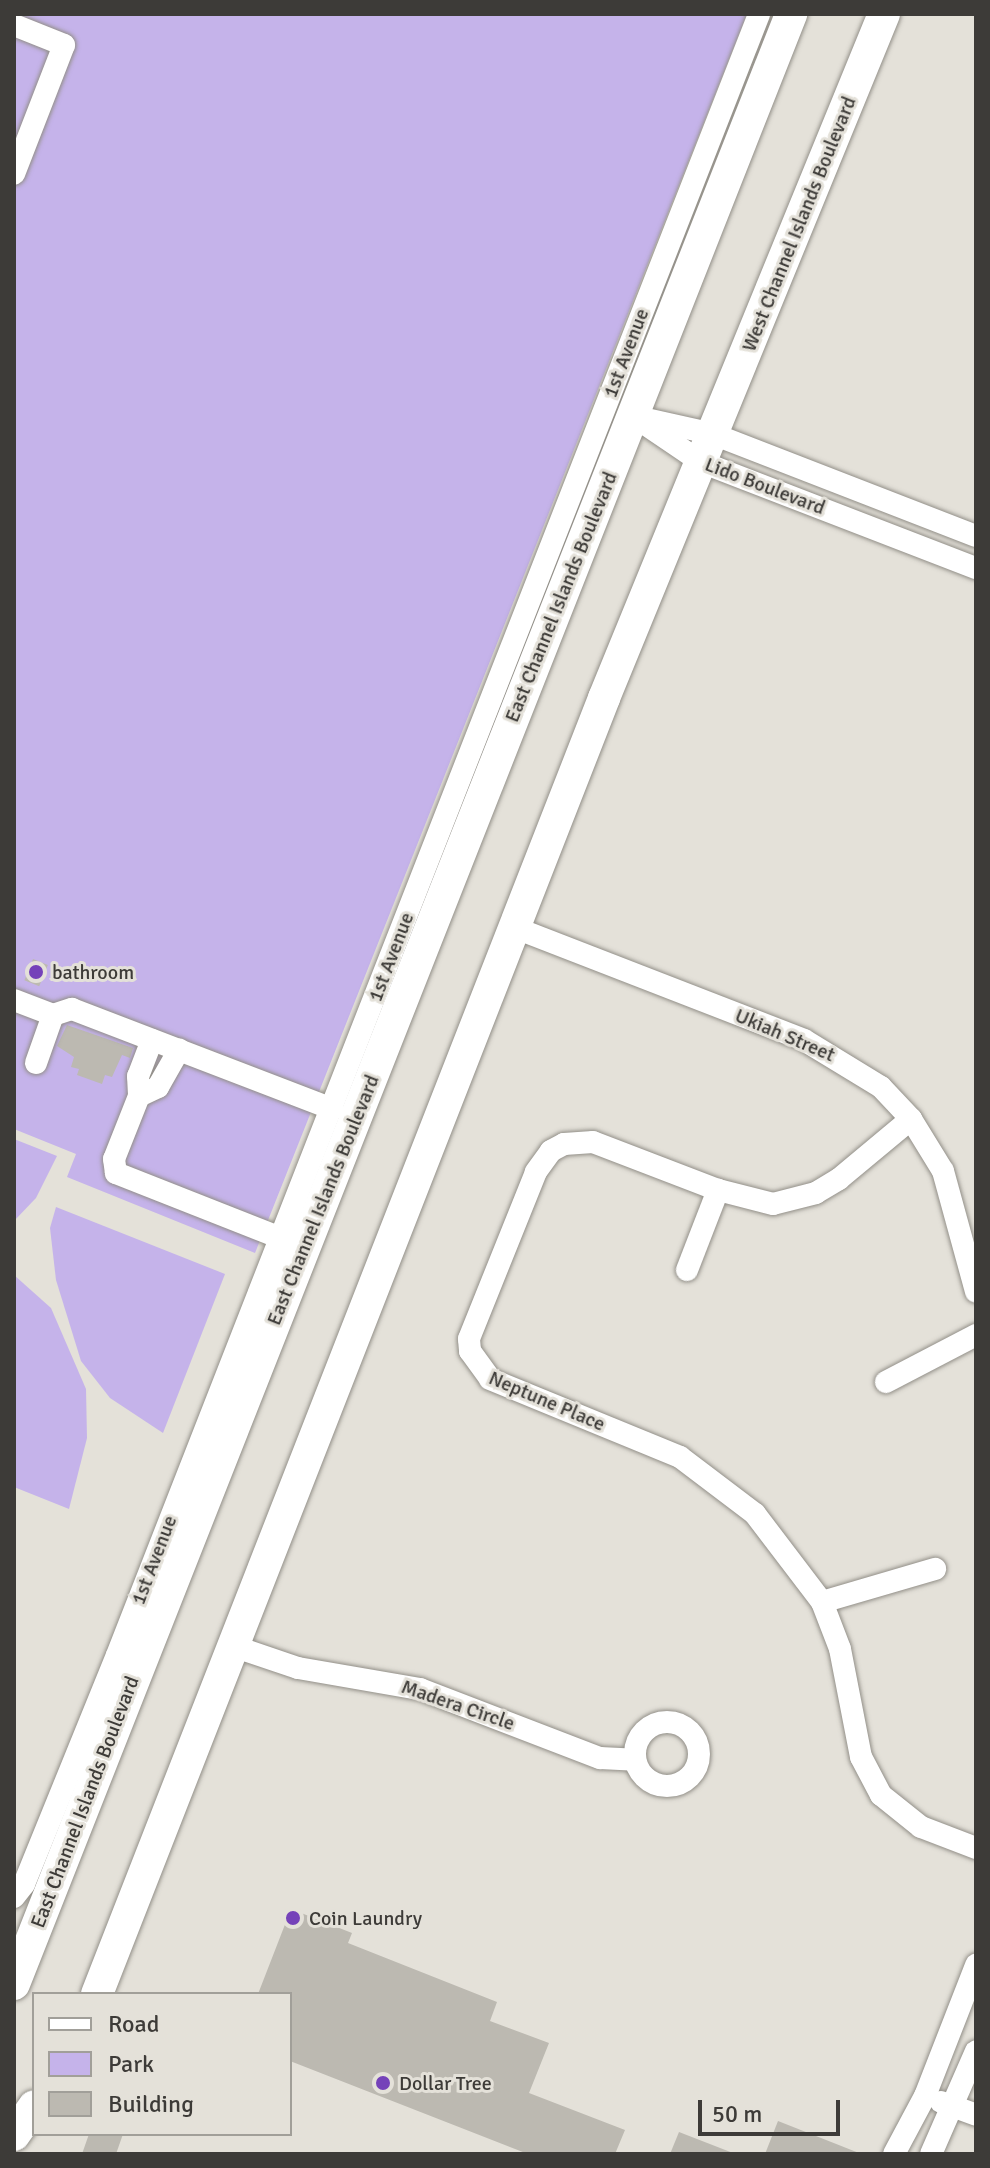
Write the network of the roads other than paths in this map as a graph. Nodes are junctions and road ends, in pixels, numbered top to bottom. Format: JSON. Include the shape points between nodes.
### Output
{"nodes":[{"id":1,"x":759,"y":14,"type":"edge"},
{"id":2,"x":791,"y":14,"type":"edge"},
{"id":3,"x":884,"y":14,"type":"edge"},
{"id":4,"x":14,"y":25,"type":"edge"},
{"id":5,"x":14,"y":174,"type":"edge"},
{"id":6,"x":633,"y":416,"type":"junction"},
{"id":7,"x":707,"y":448,"type":"junction"},
{"id":8,"x":976,"y":536,"type":"edge"},
{"id":9,"x":976,"y":568,"type":"edge"},
{"id":10,"x":513,"y":927,"type":"junction"},
{"id":11,"x":14,"y":1000,"type":"edge"},
{"id":12,"x":53,"y":1015,"type":"junction"},
{"id":13,"x":152,"y":1040,"type":"junction"},
{"id":14,"x":179,"y":1050,"type":"junction"},
{"id":15,"x":36,"y":1063,"type":"dead end"},
{"id":16,"x":139,"y":1096,"type":"junction"},
{"id":17,"x":332,"y":1109,"type":"junction"},
{"id":18,"x":911,"y":1119,"type":"junction"},
{"id":19,"x":718,"y":1190,"type":"junction"},
{"id":20,"x":281,"y":1238,"type":"junction"},
{"id":21,"x":687,"y":1270,"type":"dead end"},
{"id":22,"x":976,"y":1292,"type":"edge"},
{"id":23,"x":976,"y":1335,"type":"edge"},
{"id":24,"x":886,"y":1382,"type":"dead end"},
{"id":25,"x":935,"y":1569,"type":"dead end"},
{"id":26,"x":822,"y":1602,"type":"junction"},
{"id":27,"x":230,"y":1645,"type":"junction"},
{"id":28,"x":635,"y":1760,"type":"dead end"},
{"id":29,"x":976,"y":1848,"type":"edge"},
{"id":30,"x":14,"y":1897,"type":"edge"},
{"id":31,"x":45,"y":1903,"type":"junction"},
{"id":32,"x":14,"y":1957,"type":"edge"},
{"id":33,"x":976,"y":1965,"type":"edge"},
{"id":34,"x":14,"y":1984,"type":"edge"},
{"id":35,"x":98,"y":1992,"type":"edge"},
{"id":36,"x":976,"y":2051,"type":"edge"},
{"id":37,"x":925,"y":2096,"type":"junction"},
{"id":38,"x":954,"y":2107,"type":"junction"},
{"id":39,"x":32,"y":2109,"type":"edge"},
{"id":40,"x":976,"y":2115,"type":"edge"},
{"id":41,"x":14,"y":2135,"type":"edge"},
{"id":42,"x":894,"y":2154,"type":"edge"},
{"id":43,"x":931,"y":2154,"type":"edge"}],
"edges":[{"from":1,"to":17,"type":"street","name":"1st Avenue"},
{"from":2,"to":6,"type":"main road"},
{"from":3,"to":7,"type":"main road","name":"West Channel Islands Boulevard"},
{"from":4,"to":5,"type":"street","via":[[64,45]]},
{"from":6,"to":7,"type":"street","name":"Lido Boulevard"},
{"from":6,"to":31,"type":"main road","name":"East Channel Islands Boulevard"},
{"from":7,"to":8,"type":"street","name":"Lido Boulevard"},
{"from":7,"to":9,"type":"street","name":"Lido Boulevard"},
{"from":7,"to":10,"type":"main road"},
{"from":10,"to":18,"type":"street","name":"Ukiah Street","via":[[831,1052],[881,1087]]},
{"from":10,"to":27,"type":"main road"},
{"from":11,"to":12,"type":"street"},
{"from":12,"to":13,"type":"street","via":[[72,1009]]},
{"from":12,"to":15,"type":"street"},
{"from":13,"to":14,"type":"street"},
{"from":13,"to":16,"type":"street","via":[[138,1076]]},
{"from":14,"to":16,"type":"street","via":[[158,1087]]},
{"from":14,"to":17,"type":"street"},
{"from":16,"to":20,"type":"street","via":[[114,1159],[116,1173]]},
{"from":17,"to":20,"type":"street","name":"1st Avenue"},
{"from":18,"to":19,"type":"street","name":"Neptune Place","via":[[816,1193],[773,1204]]},
{"from":18,"to":22,"type":"street","name":"Ukiah Street","via":[[953,1196]]},
{"from":19,"to":21,"type":"street"},
{"from":19,"to":26,"type":"street","name":"Neptune Place","via":[[593,1142],[564,1144],[551,1151],[536,1172],[469,1339],[470,1351],[490,1379],[680,1457],[709,1475],[783,1544]]},
{"from":20,"to":30,"type":"street","name":"1st Avenue","via":[[36,1856]]},
{"from":23,"to":24,"type":"street"},
{"from":25,"to":26,"type":"street"},
{"from":26,"to":29,"type":"street","name":"Neptune Place","via":[[840,1649],[869,1777],[896,1810],[921,1827]]},
{"from":27,"to":28,"type":"street","name":"Madera Circle","via":[[298,1668],[420,1689],[600,1758]]},
{"from":27,"to":35,"type":"main road"},
{"from":31,"to":32,"type":"main road"},
{"from":31,"to":34,"type":"main road","name":"East Channel Islands Boulevard"},
{"from":33,"to":37,"type":"street"},
{"from":36,"to":38,"type":"street"},
{"from":37,"to":38,"type":"street"},
{"from":37,"to":42,"type":"street"},
{"from":38,"to":40,"type":"street"},
{"from":38,"to":43,"type":"street"},
{"from":39,"to":41,"type":"main road"}]}
